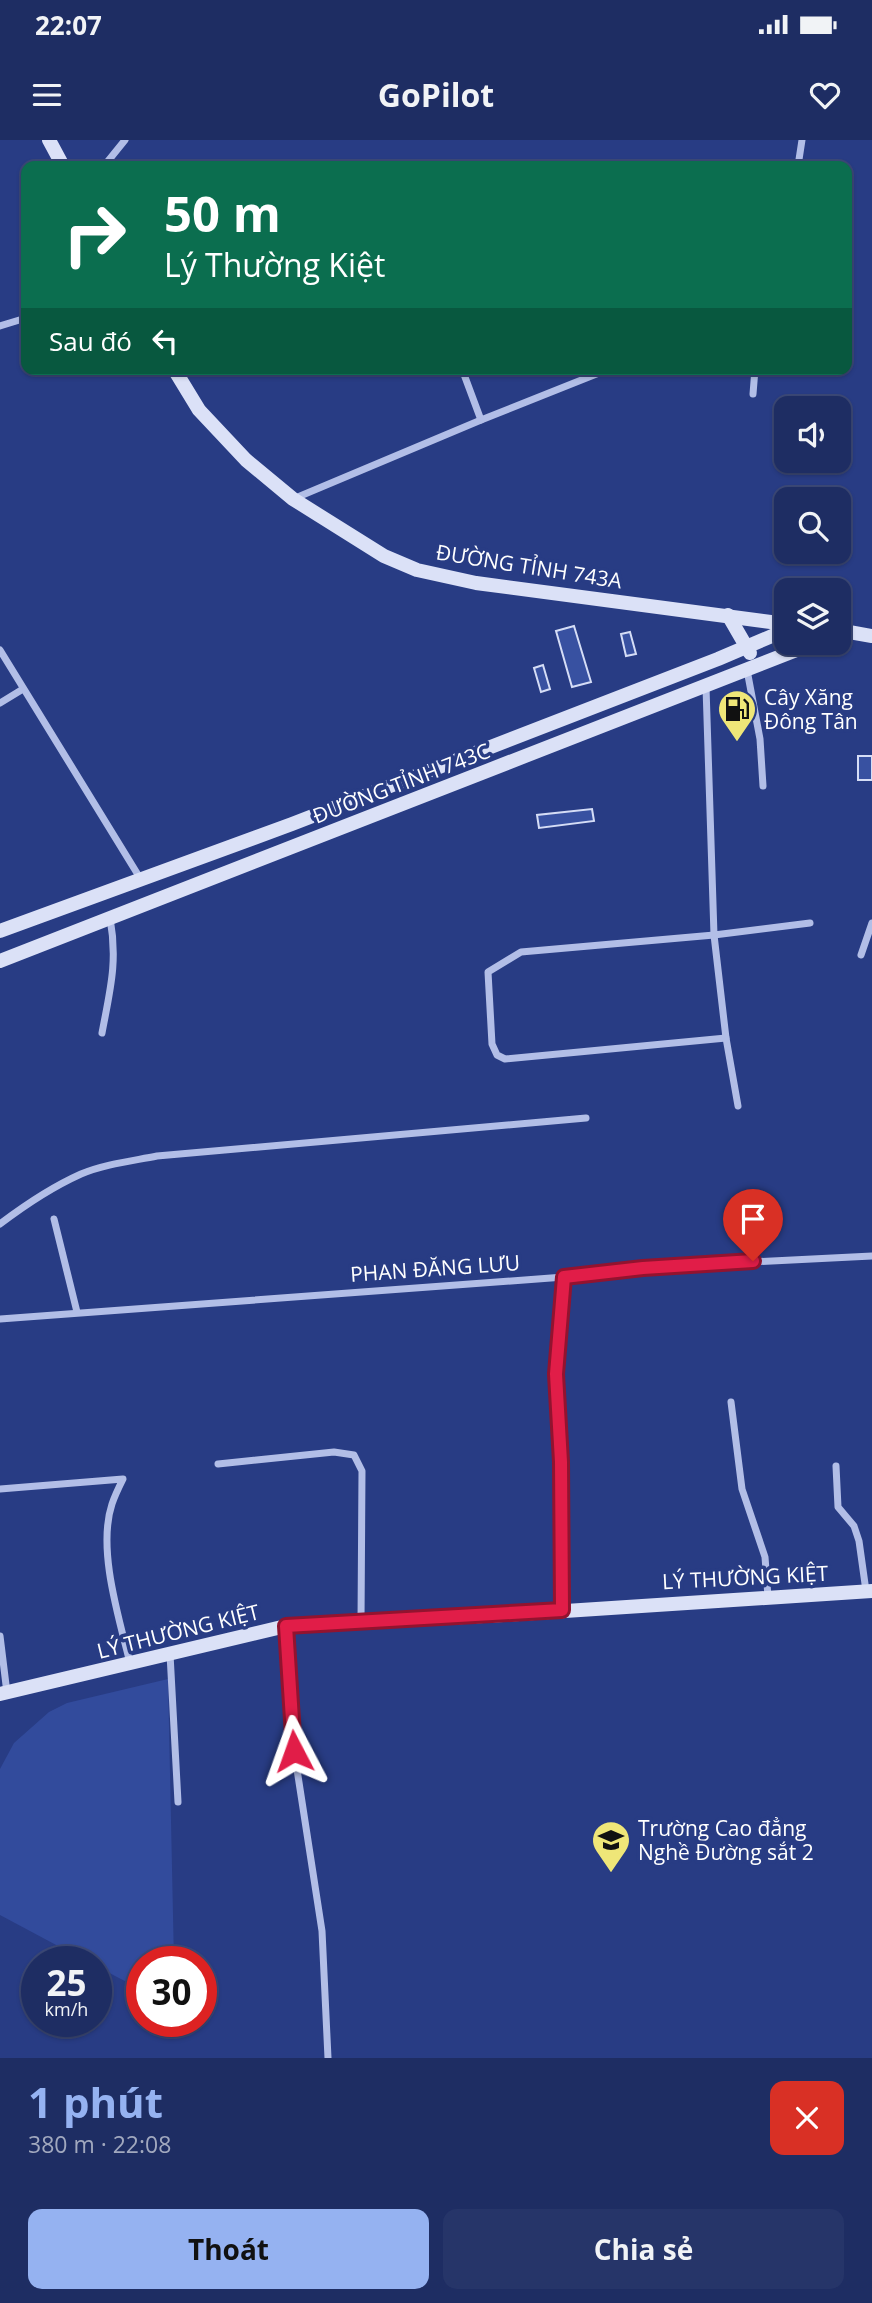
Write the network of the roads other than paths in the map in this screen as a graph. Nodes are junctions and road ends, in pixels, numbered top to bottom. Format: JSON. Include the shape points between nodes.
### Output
{"nodes":[{"id":1,"x":49,"y":140,"type":"edge"},
{"id":2,"x":125,"y":140,"type":"edge"},
{"id":3,"x":802,"y":140,"type":"edge"},
{"id":4,"x":60,"y":161,"type":"edge"},
{"id":5,"x":108,"y":161,"type":"edge"},
{"id":6,"x":799,"y":161,"type":"edge"},
{"id":7,"x":21,"y":320,"type":"edge"},
{"id":8,"x":0,"y":326,"type":"edge"},
{"id":9,"x":178,"y":375,"type":"edge"},
{"id":10,"x":464,"y":375,"type":"edge"},
{"id":11,"x":594,"y":375,"type":"edge"},
{"id":12,"x":755,"y":375,"type":"edge"},
{"id":13,"x":753,"y":394,"type":"dead end"},
{"id":14,"x":481,"y":420,"type":"junction"},
{"id":15,"x":293,"y":499,"type":"junction"},
{"id":16,"x":728,"y":615,"type":"junction"},
{"id":17,"x":774,"y":622,"type":"edge"},
{"id":18,"x":851,"y":633,"type":"edge"},
{"id":19,"x":774,"y":636,"type":"edge"},
{"id":20,"x":872,"y":636,"type":"edge"},
{"id":21,"x":747,"y":647,"type":"junction"},
{"id":22,"x":0,"y":650,"type":"edge"},
{"id":23,"x":783,"y":655,"type":"edge"},
{"id":24,"x":752,"y":667,"type":"junction"},
{"id":25,"x":706,"y":686,"type":"junction"},
{"id":26,"x":23,"y":690,"type":"junction"},
{"id":27,"x":0,"y":703,"type":"edge"},
{"id":28,"x":762,"y":786,"type":"dead end"},
{"id":29,"x":140,"y":878,"type":"junction"},
{"id":30,"x":110,"y":918,"type":"junction"},
{"id":31,"x":810,"y":923,"type":"dead end"},
{"id":32,"x":872,"y":923,"type":"edge"},
{"id":33,"x":0,"y":931,"type":"edge"},
{"id":34,"x":714,"y":935,"type":"junction"},
{"id":35,"x":860,"y":955,"type":"dead end"},
{"id":36,"x":0,"y":961,"type":"edge"},
{"id":37,"x":102,"y":1033,"type":"dead end"},
{"id":38,"x":726,"y":1038,"type":"junction"},
{"id":39,"x":737,"y":1106,"type":"dead end"},
{"id":40,"x":586,"y":1118,"type":"dead end"},
{"id":41,"x":54,"y":1219,"type":"dead end"},
{"id":42,"x":0,"y":1224,"type":"edge"},
{"id":43,"x":872,"y":1256,"type":"edge"},
{"id":44,"x":564,"y":1277,"type":"junction"},
{"id":45,"x":77,"y":1312,"type":"junction"},
{"id":46,"x":0,"y":1319,"type":"edge"},
{"id":47,"x":731,"y":1402,"type":"dead end"},
{"id":48,"x":218,"y":1464,"type":"dead end"},
{"id":49,"x":836,"y":1466,"type":"dead end"},
{"id":50,"x":0,"y":1489,"type":"edge"},
{"id":51,"x":869,"y":1591,"type":"edge"},
{"id":52,"x":768,"y":1597,"type":"junction"},
{"id":53,"x":562,"y":1610,"type":"junction"},
{"id":54,"x":361,"y":1622,"type":"junction"},
{"id":55,"x":286,"y":1626,"type":"junction"},
{"id":56,"x":0,"y":1636,"type":"edge"},
{"id":57,"x":170,"y":1653,"type":"junction"},
{"id":58,"x":130,"y":1663,"type":"junction"},
{"id":59,"x":3,"y":1694,"type":"edge"},
{"id":60,"x":178,"y":1802,"type":"dead end"},
{"id":61,"x":328,"y":2058,"type":"edge"}],
"edges":[{"from":1,"to":4,"type":"main road"},
{"from":2,"to":5,"type":"street"},
{"from":3,"to":6,"type":"street"},
{"from":7,"to":8,"type":"street"},
{"from":9,"to":15,"type":"main road","name":"ĐƯỜNG TỈNH 743A","via":[[199,410],[246,460]]},
{"from":10,"to":14,"type":"street"},
{"from":11,"to":14,"type":"street"},
{"from":12,"to":13,"type":"street"},
{"from":14,"to":15,"type":"street"},
{"from":15,"to":16,"type":"main road","name":"ĐƯỜNG TỈNH 743A","via":[[384,556],[417,570],[507,588]]},
{"from":16,"to":17,"type":"main road","name":"ĐƯỜNG TỈNH 743A"},
{"from":16,"to":21,"type":"main road"},
{"from":18,"to":20,"type":"main road"},
{"from":19,"to":21,"type":"main road","name":"ĐƯỜNG TỈNH 743C"},
{"from":21,"to":24,"type":"main road"},
{"from":21,"to":29,"type":"main road","name":"ĐƯỜNG TỈNH 743C","via":[[292,824]]},
{"from":22,"to":26,"type":"street"},
{"from":23,"to":24,"type":"main road","name":"ĐƯỜNG TỈNH 743C"},
{"from":24,"to":25,"type":"main road","name":"ĐƯỜNG TỈNH 743C"},
{"from":24,"to":28,"type":"street"},
{"from":25,"to":30,"type":"main road","name":"ĐƯỜNG TỈNH 743C"},
{"from":25,"to":34,"type":"street"},
{"from":26,"to":27,"type":"street"},
{"from":26,"to":29,"type":"street"},
{"from":29,"to":33,"type":"main road","name":"ĐƯỜNG TỈNH 743C"},
{"from":30,"to":36,"type":"main road","name":"ĐƯỜNG TỈNH 743C"},
{"from":30,"to":37,"type":"street","via":[[115,951]]},
{"from":31,"to":34,"type":"street"},
{"from":32,"to":35,"type":"street"},
{"from":34,"to":38,"type":"street"},
{"from":34,"to":38,"type":"street","via":[[521,952],[488,972],[492,1044],[496,1055],[505,1059]]},
{"from":38,"to":39,"type":"street"},
{"from":40,"to":42,"type":"street","via":[[157,1156],[81,1174]]},
{"from":41,"to":45,"type":"street"},
{"from":43,"to":44,"type":"street","name":"PHAN ĐĂNG LƯU","via":[[670,1266]]},
{"from":44,"to":45,"type":"street","name":"PHAN ĐĂNG LƯU"},
{"from":44,"to":53,"type":"street","via":[[556,1374]]},
{"from":45,"to":46,"type":"street","name":"PHAN ĐĂNG LƯU"},
{"from":47,"to":52,"type":"street","via":[[742,1489],[765,1557]]},
{"from":48,"to":54,"type":"street","via":[[334,1452],[354,1455],[362,1471]]},
{"from":49,"to":51,"type":"street","via":[[838,1507],[854,1526]]},
{"from":50,"to":58,"type":"street","via":[[123,1479],[111,1506],[107,1549]]},
{"from":51,"to":52,"type":"main road","name":"LÝ THƯỜNG KIỆT"},
{"from":52,"to":53,"type":"main road","name":"LÝ THƯỜNG KIỆT"},
{"from":53,"to":54,"type":"main road","name":"LÝ THƯỜNG KIỆT"},
{"from":54,"to":55,"type":"main road","name":"LÝ THƯỜNG KIỆT"},
{"from":55,"to":57,"type":"main road","name":"LÝ THƯỜNG KIỆT"},
{"from":55,"to":61,"type":"street","via":[[294,1751],[322,1931]]},
{"from":56,"to":59,"type":"street"},
{"from":57,"to":58,"type":"main road","name":"LÝ THƯỜNG KIỆT"},
{"from":57,"to":60,"type":"street"},
{"from":58,"to":59,"type":"main road","name":"LÝ THƯỜNG KIỆT"}]}
